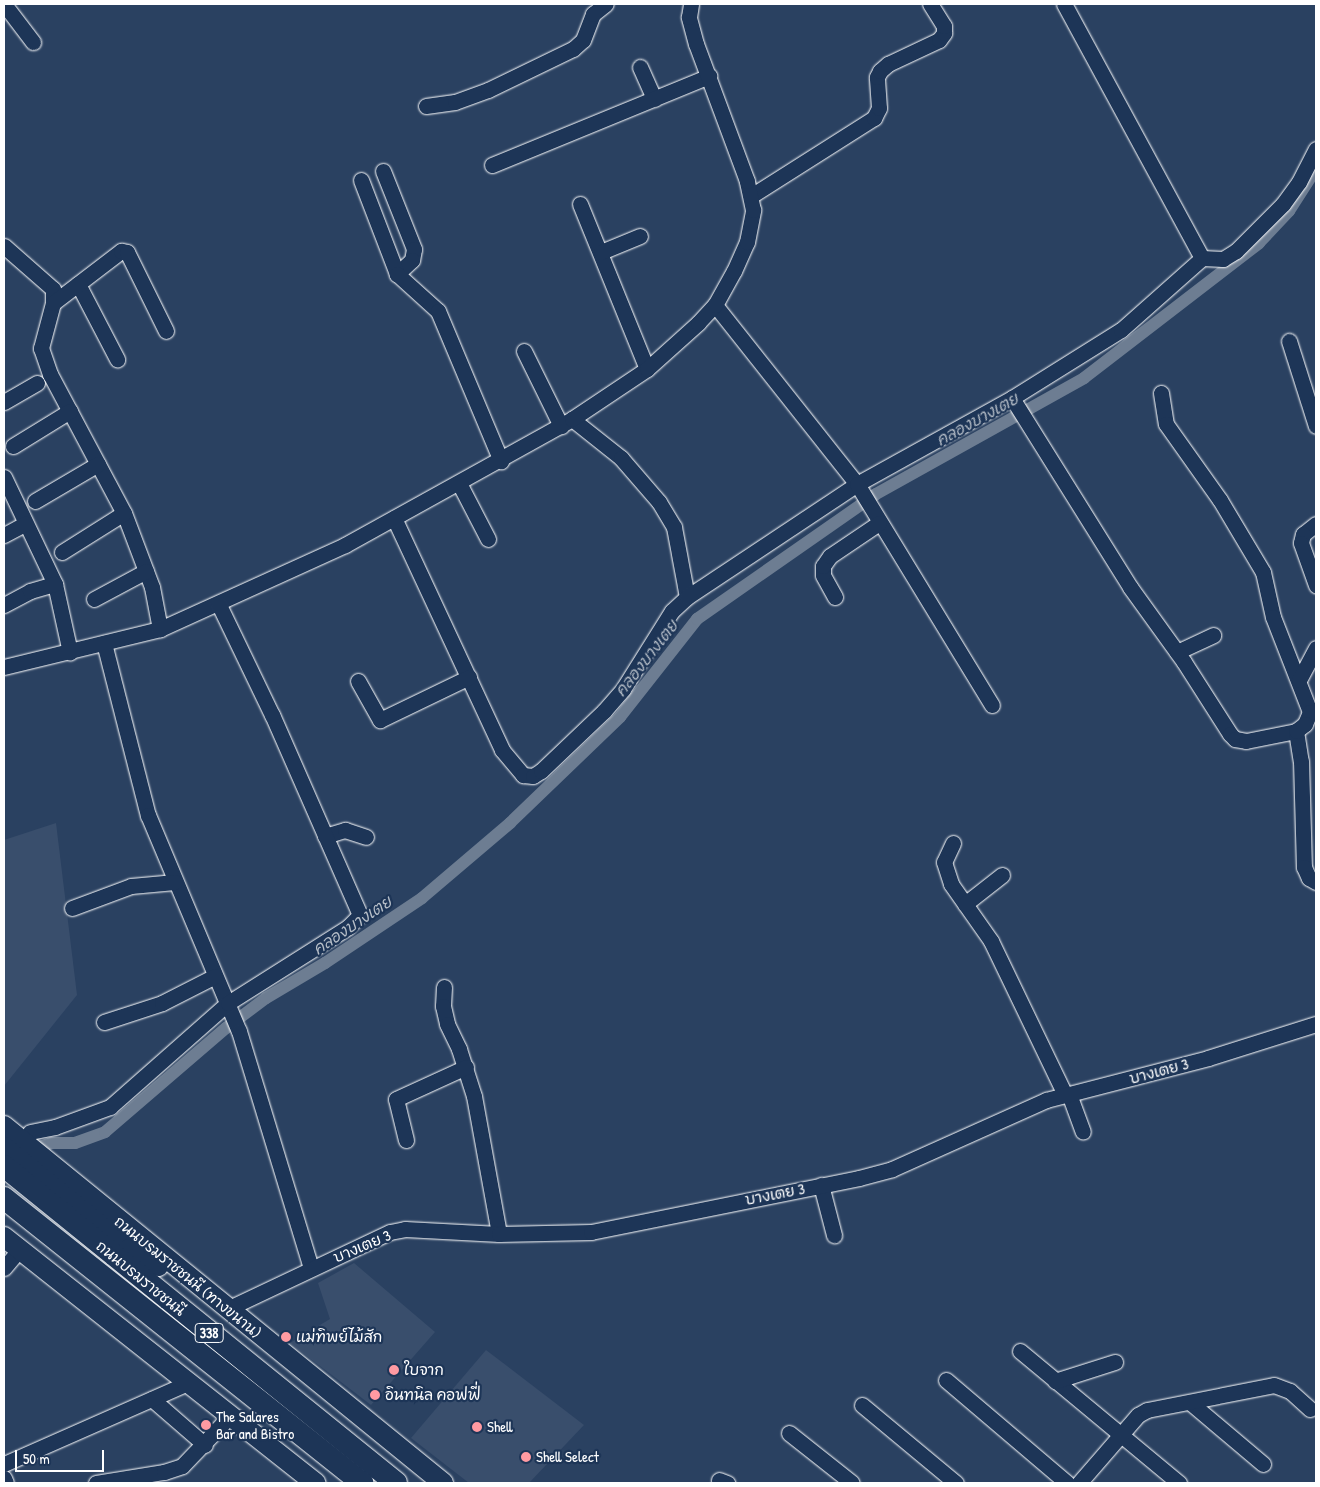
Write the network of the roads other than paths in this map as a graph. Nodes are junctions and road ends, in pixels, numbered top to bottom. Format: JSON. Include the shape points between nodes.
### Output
{"nodes":[{"id":1,"x":4,"y":4,"type":"edge"},
{"id":2,"x":606,"y":4,"type":"edge"},
{"id":3,"x":691,"y":4,"type":"edge"},
{"id":4,"x":930,"y":4,"type":"edge"},
{"id":5,"x":1064,"y":4,"type":"edge"},
{"id":6,"x":33,"y":42,"type":"dead end"},
{"id":7,"x":640,"y":68,"type":"dead end"},
{"id":8,"x":709,"y":76,"type":"junction"},
{"id":9,"x":654,"y":99,"type":"junction"},
{"id":10,"x":426,"y":106,"type":"dead end"},
{"id":11,"x":1316,"y":149,"type":"edge"},
{"id":12,"x":492,"y":165,"type":"dead end"},
{"id":13,"x":383,"y":171,"type":"dead end"},
{"id":14,"x":360,"y":180,"type":"dead end"},
{"id":15,"x":751,"y":196,"type":"junction"},
{"id":16,"x":580,"y":204,"type":"dead end"},
{"id":17,"x":640,"y":236,"type":"dead end"},
{"id":18,"x":4,"y":246,"type":"edge"},
{"id":19,"x":601,"y":252,"type":"junction"},
{"id":20,"x":1202,"y":258,"type":"junction"},
{"id":21,"x":397,"y":274,"type":"junction"},
{"id":22,"x":78,"y":284,"type":"junction"},
{"id":23,"x":53,"y":303,"type":"junction"},
{"id":24,"x":715,"y":305,"type":"junction"},
{"id":25,"x":166,"y":331,"type":"dead end"},
{"id":26,"x":1289,"y":341,"type":"dead end"},
{"id":27,"x":524,"y":351,"type":"dead end"},
{"id":28,"x":117,"y":360,"type":"dead end"},
{"id":29,"x":646,"y":369,"type":"junction"},
{"id":30,"x":37,"y":383,"type":"dead end"},
{"id":31,"x":1161,"y":393,"type":"dead end"},
{"id":32,"x":1014,"y":401,"type":"junction"},
{"id":33,"x":4,"y":402,"type":"edge"},
{"id":34,"x":70,"y":411,"type":"junction"},
{"id":35,"x":566,"y":423,"type":"junction"},
{"id":36,"x":1316,"y":426,"type":"edge"},
{"id":37,"x":13,"y":446,"type":"dead end"},
{"id":38,"x":501,"y":461,"type":"junction"},
{"id":39,"x":98,"y":464,"type":"junction"},
{"id":40,"x":4,"y":477,"type":"edge"},
{"id":41,"x":459,"y":483,"type":"junction"},
{"id":42,"x":859,"y":488,"type":"junction"},
{"id":43,"x":35,"y":501,"type":"dead end"},
{"id":44,"x":124,"y":513,"type":"junction"},
{"id":45,"x":394,"y":518,"type":"junction"},
{"id":46,"x":879,"y":523,"type":"junction"},
{"id":47,"x":26,"y":524,"type":"junction"},
{"id":48,"x":1316,"y":524,"type":"edge"},
{"id":49,"x":4,"y":535,"type":"edge"},
{"id":50,"x":488,"y":539,"type":"dead end"},
{"id":51,"x":62,"y":552,"type":"dead end"},
{"id":52,"x":146,"y":571,"type":"junction"},
{"id":53,"x":55,"y":584,"type":"junction"},
{"id":54,"x":1316,"y":585,"type":"edge"},
{"id":55,"x":687,"y":597,"type":"junction"},
{"id":56,"x":835,"y":597,"type":"dead end"},
{"id":57,"x":94,"y":599,"type":"dead end"},
{"id":58,"x":218,"y":603,"type":"junction"},
{"id":59,"x":4,"y":605,"type":"edge"},
{"id":60,"x":160,"y":629,"type":"junction"},
{"id":61,"x":1213,"y":635,"type":"dead end"},
{"id":62,"x":104,"y":643,"type":"junction"},
{"id":63,"x":1316,"y":648,"type":"edge"},
{"id":64,"x":70,"y":652,"type":"junction"},
{"id":65,"x":1177,"y":652,"type":"junction"},
{"id":66,"x":4,"y":667,"type":"edge"},
{"id":67,"x":469,"y":677,"type":"junction"},
{"id":68,"x":1299,"y":680,"type":"junction"},
{"id":69,"x":358,"y":681,"type":"dead end"},
{"id":70,"x":992,"y":705,"type":"dead end"},
{"id":71,"x":1296,"y":732,"type":"junction"},
{"id":72,"x":325,"y":836,"type":"junction"},
{"id":73,"x":366,"y":837,"type":"dead end"},
{"id":74,"x":952,"y":843,"type":"dead end"},
{"id":75,"x":1002,"y":875,"type":"dead end"},
{"id":76,"x":175,"y":882,"type":"junction"},
{"id":77,"x":1316,"y":882,"type":"edge"},
{"id":78,"x":965,"y":904,"type":"junction"},
{"id":79,"x":72,"y":908,"type":"dead end"},
{"id":80,"x":215,"y":976,"type":"junction"},
{"id":81,"x":444,"y":987,"type":"dead end"},
{"id":82,"x":229,"y":1007,"type":"junction"},
{"id":83,"x":104,"y":1022,"type":"dead end"},
{"id":84,"x":1316,"y":1024,"type":"edge"},
{"id":85,"x":466,"y":1067,"type":"junction"},
{"id":86,"x":1067,"y":1095,"type":"junction"},
{"id":87,"x":30,"y":1132,"type":"dead end"},
{"id":88,"x":1083,"y":1132,"type":"dead end"},
{"id":89,"x":5,"y":1135,"type":"edge"},
{"id":90,"x":406,"y":1140,"type":"dead end"},
{"id":91,"x":4,"y":1166,"type":"edge"},
{"id":92,"x":34,"y":1172,"type":"junction"},
{"id":93,"x":821,"y":1185,"type":"junction"},
{"id":94,"x":4,"y":1198,"type":"edge"},
{"id":95,"x":4,"y":1223,"type":"edge"},
{"id":96,"x":499,"y":1234,"type":"junction"},
{"id":97,"x":834,"y":1235,"type":"dead end"},
{"id":98,"x":4,"y":1237,"type":"edge"},
{"id":99,"x":20,"y":1250,"type":"junction"},
{"id":100,"x":4,"y":1268,"type":"edge"},
{"id":101,"x":311,"y":1268,"type":"junction"},
{"id":102,"x":222,"y":1304,"type":"junction"},
{"id":103,"x":1020,"y":1351,"type":"dead end"},
{"id":104,"x":1115,"y":1362,"type":"dead end"},
{"id":105,"x":946,"y":1380,"type":"dead end"},
{"id":106,"x":1055,"y":1381,"type":"junction"},
{"id":107,"x":193,"y":1387,"type":"junction"},
{"id":108,"x":152,"y":1399,"type":"junction"},
{"id":109,"x":1192,"y":1404,"type":"junction"},
{"id":110,"x":862,"y":1405,"type":"dead end"},
{"id":111,"x":1310,"y":1408,"type":"dead end"},
{"id":112,"x":230,"y":1416,"type":"junction"},
{"id":113,"x":789,"y":1433,"type":"dead end"},
{"id":114,"x":1121,"y":1435,"type":"junction"},
{"id":115,"x":205,"y":1445,"type":"junction"},
{"id":116,"x":4,"y":1464,"type":"edge"},
{"id":117,"x":1263,"y":1464,"type":"dead end"},
{"id":118,"x":4,"y":1478,"type":"edge"},
{"id":119,"x":6,"y":1483,"type":"edge"},
{"id":120,"x":96,"y":1483,"type":"edge"},
{"id":121,"x":315,"y":1483,"type":"edge"},
{"id":122,"x":362,"y":1483,"type":"edge"},
{"id":123,"x":396,"y":1483,"type":"edge"},
{"id":124,"x":442,"y":1483,"type":"edge"},
{"id":125,"x":852,"y":1483,"type":"edge"},
{"id":126,"x":956,"y":1483,"type":"edge"},
{"id":127,"x":1067,"y":1483,"type":"edge"},
{"id":128,"x":1079,"y":1483,"type":"edge"},
{"id":129,"x":1179,"y":1483,"type":"edge"}],
"edges":[{"from":1,"to":6,"type":"street"},
{"from":2,"to":10,"type":"street","via":[[593,14],[583,40],[573,49],[480,93],[455,102]]},
{"from":3,"to":8,"type":"street","via":[[689,17]]},
{"from":4,"to":15,"type":"street","via":[[944,26],[944,33],[939,40],[888,64],[880,72],[877,77],[879,108],[874,118]]},
{"from":5,"to":20,"type":"street"},
{"from":7,"to":9,"type":"street"},
{"from":8,"to":9,"type":"street"},
{"from":8,"to":15,"type":"street"},
{"from":9,"to":12,"type":"street"},
{"from":11,"to":20,"type":"street","via":[[1283,204],[1236,251],[1223,259]]},
{"from":13,"to":21,"type":"street","via":[[414,249],[412,260]]},
{"from":14,"to":21,"type":"street"},
{"from":15,"to":24,"type":"street","via":[[753,210],[747,242]]},
{"from":16,"to":19,"type":"street"},
{"from":17,"to":19,"type":"street"},
{"from":18,"to":23,"type":"street","via":[[46,280],[53,289]]},
{"from":19,"to":29,"type":"street"},
{"from":20,"to":32,"type":"street","via":[[1121,330]]},
{"from":21,"to":38,"type":"street","via":[[438,311]]},
{"from":22,"to":23,"type":"street"},
{"from":22,"to":25,"type":"street","via":[[121,251],[127,252]]},
{"from":22,"to":28,"type":"street"},
{"from":23,"to":34,"type":"street","via":[[41,348],[50,374]]},
{"from":24,"to":29,"type":"street"},
{"from":24,"to":42,"type":"street"},
{"from":26,"to":36,"type":"street"},
{"from":27,"to":35,"type":"street"},
{"from":29,"to":35,"type":"street"},
{"from":30,"to":33,"type":"street"},
{"from":31,"to":68,"type":"street","via":[[1166,424],[1220,500],[1263,572],[1273,617]]},
{"from":32,"to":42,"type":"street"},
{"from":32,"to":65,"type":"street","via":[[1130,587]]},
{"from":34,"to":37,"type":"street"},
{"from":34,"to":39,"type":"street"},
{"from":35,"to":38,"type":"street"},
{"from":35,"to":55,"type":"street","via":[[621,458],[659,502],[674,527]]},
{"from":38,"to":41,"type":"street"},
{"from":39,"to":43,"type":"street"},
{"from":39,"to":44,"type":"street"},
{"from":40,"to":47,"type":"street"},
{"from":41,"to":45,"type":"street"},
{"from":41,"to":50,"type":"street"},
{"from":42,"to":46,"type":"street"},
{"from":42,"to":55,"type":"street"},
{"from":44,"to":51,"type":"street"},
{"from":44,"to":52,"type":"street"},
{"from":45,"to":58,"type":"street","via":[[345,545]]},
{"from":45,"to":67,"type":"street"},
{"from":46,"to":56,"type":"street","via":[[830,556],[823,566],[823,575]]},
{"from":46,"to":70,"type":"street"},
{"from":47,"to":49,"type":"street"},
{"from":47,"to":53,"type":"street"},
{"from":48,"to":54,"type":"street","via":[[1303,534],[1301,543]]},
{"from":52,"to":57,"type":"street"},
{"from":52,"to":60,"type":"street"},
{"from":53,"to":59,"type":"street","via":[[30,591]]},
{"from":53,"to":64,"type":"street"},
{"from":55,"to":67,"type":"street","via":[[668,617],[623,689],[533,776],[518,772],[502,750]]},
{"from":58,"to":60,"type":"street"},
{"from":58,"to":72,"type":"street"},
{"from":60,"to":62,"type":"street"},
{"from":61,"to":65,"type":"street"},
{"from":62,"to":64,"type":"street"},
{"from":62,"to":76,"type":"street","via":[[148,815]]},
{"from":63,"to":68,"type":"street"},
{"from":64,"to":66,"type":"street","via":[[48,654]]},
{"from":65,"to":71,"type":"street","via":[[1235,739],[1246,741]]},
{"from":67,"to":69,"type":"street","via":[[380,720]]},
{"from":68,"to":71,"type":"street","via":[[1310,712],[1305,724]]},
{"from":71,"to":77,"type":"street","via":[[1301,761],[1304,867],[1309,878]]},
{"from":72,"to":73,"type":"street","via":[[345,830]]},
{"from":72,"to":82,"type":"street","via":[[360,915],[348,927]]},
{"from":74,"to":78,"type":"street","via":[[944,862],[945,871]]},
{"from":75,"to":78,"type":"street"},
{"from":76,"to":79,"type":"street","via":[[121,888]]},
{"from":76,"to":80,"type":"street"},
{"from":78,"to":86,"type":"street","via":[[991,941]]},
{"from":80,"to":82,"type":"street"},
{"from":80,"to":83,"type":"street","via":[[162,1004]]},
{"from":81,"to":85,"type":"street","via":[[442,1006]]},
{"from":82,"to":87,"type":"street","via":[[110,1107],[55,1127]]},
{"from":82,"to":101,"type":"street","via":[[239,1030]]},
{"from":84,"to":86,"type":"street","name":"บางเตย 3","via":[[1208,1058]]},
{"from":85,"to":90,"type":"street","via":[[396,1099]]},
{"from":85,"to":96,"type":"street"},
{"from":86,"to":88,"type":"street"},
{"from":86,"to":93,"type":"street","name":"บางเตย 3","via":[[1022,1110],[892,1169]]},
{"from":89,"to":92,"type":"main road","name":"ถนนบรมราชชนนี (ทางขนาน)"},
{"from":91,"to":92,"type":"highway","name":"ถนนบรมราชชนนี","number":"338"},
{"from":92,"to":102,"type":"main road","name":"ถนนบรมราชชนนี (ทางขนาน)","via":[[129,1248]]},
{"from":92,"to":123,"type":"highway","name":"ถนนบรมราชชนนี","number":"338"},
{"from":93,"to":96,"type":"street","name":"บางเตย 3","via":[[591,1232]]},
{"from":93,"to":97,"type":"street"},
{"from":94,"to":122,"type":"highway","name":"ถนนบรมราชชนนี","number":"338"},
{"from":95,"to":107,"type":"main road","via":[[134,1329]]},
{"from":96,"to":101,"type":"street","name":"บางเตย 3","via":[[405,1230],[378,1237]]},
{"from":98,"to":99,"type":"main road"},
{"from":99,"to":100,"type":"street"},
{"from":99,"to":107,"type":"main road"},
{"from":101,"to":102,"type":"street","name":"บางเตย 3"},
{"from":102,"to":124,"type":"main road","name":"ถนนบรมราชชนนี (ทางขนาน)","number":"338"},
{"from":103,"to":106,"type":"street"},
{"from":104,"to":106,"type":"street"},
{"from":105,"to":127,"type":"street"},
{"from":106,"to":114,"type":"street"},
{"from":107,"to":108,"type":"street"},
{"from":107,"to":112,"type":"main road"},
{"from":108,"to":115,"type":"street"},
{"from":108,"to":116,"type":"street"},
{"from":109,"to":111,"type":"street","via":[[1274,1385],[1290,1391]]},
{"from":109,"to":114,"type":"street","via":[[1147,1410]]},
{"from":109,"to":117,"type":"street"},
{"from":110,"to":126,"type":"street"},
{"from":112,"to":115,"type":"street"},
{"from":112,"to":121,"type":"main road"},
{"from":113,"to":125,"type":"street"},
{"from":114,"to":128,"type":"street"},
{"from":114,"to":129,"type":"street"},
{"from":115,"to":120,"type":"street","via":[[192,1459],[174,1470]]},
{"from":118,"to":119,"type":"street"}]}
